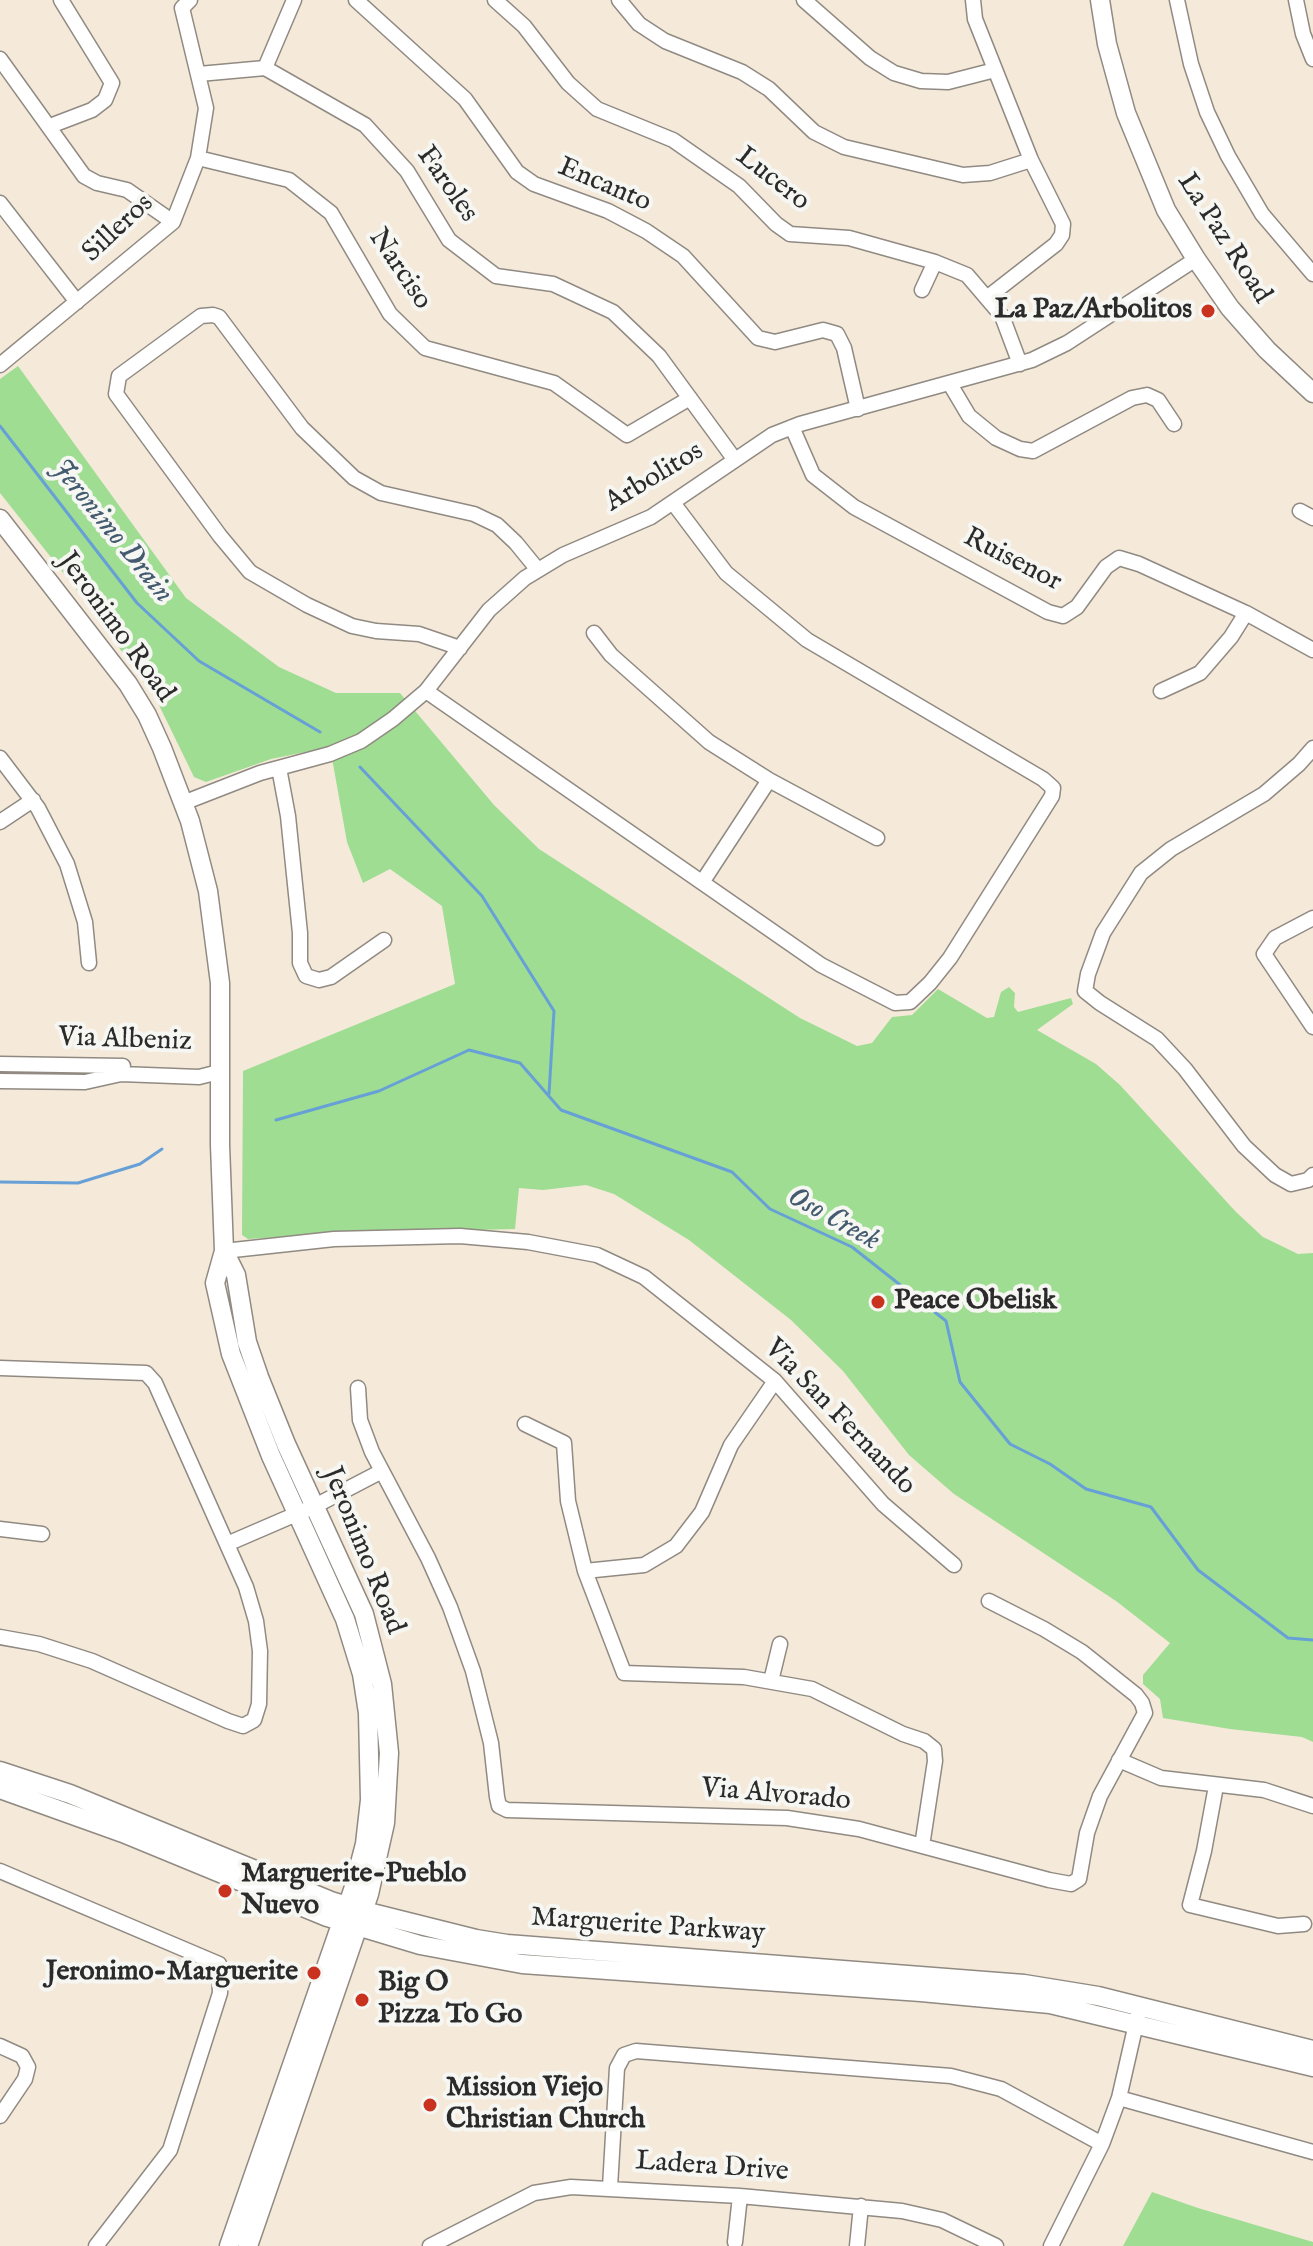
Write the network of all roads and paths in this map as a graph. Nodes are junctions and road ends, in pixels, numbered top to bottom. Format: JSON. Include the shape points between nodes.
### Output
{"nodes":[{"id":1,"x":61,"y":0,"type":"edge"},
{"id":2,"x":190,"y":0,"type":"edge"},
{"id":3,"x":294,"y":0,"type":"edge"},
{"id":4,"x":356,"y":0,"type":"edge"},
{"id":5,"x":495,"y":0,"type":"edge"},
{"id":6,"x":619,"y":0,"type":"edge"},
{"id":7,"x":804,"y":0,"type":"edge"},
{"id":8,"x":973,"y":0,"type":"edge"},
{"id":9,"x":1100,"y":0,"type":"edge"},
{"id":10,"x":1177,"y":0,"type":"edge"},
{"id":11,"x":1296,"y":0,"type":"edge"},
{"id":12,"x":0,"y":59,"type":"edge"},
{"id":13,"x":1313,"y":59,"type":"edge"},
{"id":14,"x":265,"y":68,"type":"junction"},
{"id":15,"x":995,"y":70,"type":"junction"},
{"id":16,"x":199,"y":74,"type":"junction"},
{"id":17,"x":50,"y":126,"type":"junction"},
{"id":18,"x":198,"y":158,"type":"junction"},
{"id":19,"x":1031,"y":160,"type":"junction"},
{"id":20,"x":0,"y":203,"type":"edge"},
{"id":21,"x":173,"y":222,"type":"junction"},
{"id":22,"x":1196,"y":259,"type":"junction"},
{"id":23,"x":935,"y":262,"type":"junction"},
{"id":24,"x":1313,"y":274,"type":"edge"},
{"id":25,"x":922,"y":290,"type":"dead end"},
{"id":26,"x":988,"y":297,"type":"junction"},
{"id":27,"x":77,"y":302,"type":"junction"},
{"id":28,"x":1020,"y":364,"type":"junction"},
{"id":29,"x":0,"y":365,"type":"edge"},
{"id":30,"x":950,"y":384,"type":"junction"},
{"id":31,"x":1313,"y":393,"type":"edge"},
{"id":32,"x":690,"y":398,"type":"junction"},
{"id":33,"x":858,"y":409,"type":"junction"},
{"id":34,"x":1174,"y":424,"type":"dead end"},
{"id":35,"x":792,"y":427,"type":"junction"},
{"id":36,"x":735,"y":460,"type":"junction"},
{"id":37,"x":674,"y":504,"type":"junction"},
{"id":38,"x":0,"y":519,"type":"edge"},
{"id":39,"x":538,"y":570,"type":"junction"},
{"id":40,"x":1246,"y":613,"type":"junction"},
{"id":41,"x":594,"y":633,"type":"dead end"},
{"id":42,"x":460,"y":648,"type":"junction"},
{"id":43,"x":1313,"y":650,"type":"edge"},
{"id":44,"x":426,"y":691,"type":"junction"},
{"id":45,"x":1161,"y":691,"type":"dead end"},
{"id":46,"x":1313,"y":748,"type":"edge"},
{"id":47,"x":0,"y":758,"type":"edge"},
{"id":48,"x":279,"y":768,"type":"junction"},
{"id":49,"x":769,"y":780,"type":"junction"},
{"id":50,"x":33,"y":800,"type":"junction"},
{"id":51,"x":183,"y":803,"type":"junction"},
{"id":52,"x":0,"y":822,"type":"edge"},
{"id":53,"x":877,"y":838,"type":"dead end"},
{"id":54,"x":703,"y":881,"type":"junction"},
{"id":55,"x":1313,"y":918,"type":"edge"},
{"id":56,"x":384,"y":940,"type":"dead end"},
{"id":57,"x":89,"y":963,"type":"dead end"},
{"id":58,"x":1313,"y":1027,"type":"edge"},
{"id":59,"x":0,"y":1064,"type":"edge"},
{"id":60,"x":38,"y":1064,"type":"junction"},
{"id":61,"x":219,"y":1072,"type":"junction"},
{"id":62,"x":0,"y":1081,"type":"edge"},
{"id":63,"x":38,"y":1082,"type":"junction"},
{"id":64,"x":1313,"y":1175,"type":"edge"},
{"id":65,"x":224,"y":1251,"type":"junction"},
{"id":66,"x":0,"y":1368,"type":"edge"},
{"id":67,"x":775,"y":1381,"type":"junction"},
{"id":68,"x":358,"y":1388,"type":"dead end"},
{"id":69,"x":525,"y":1424,"type":"dead end"},
{"id":70,"x":382,"y":1471,"type":"junction"},
{"id":71,"x":306,"y":1509,"type":"junction"},
{"id":72,"x":0,"y":1529,"type":"edge"},
{"id":73,"x":42,"y":1534,"type":"dead end"},
{"id":74,"x":227,"y":1544,"type":"junction"},
{"id":75,"x":954,"y":1565,"type":"dead end"},
{"id":76,"x":585,"y":1571,"type":"junction"},
{"id":77,"x":989,"y":1601,"type":"dead end"},
{"id":78,"x":0,"y":1637,"type":"edge"},
{"id":79,"x":780,"y":1644,"type":"dead end"},
{"id":80,"x":771,"y":1681,"type":"junction"},
{"id":81,"x":1119,"y":1760,"type":"junction"},
{"id":82,"x":0,"y":1771,"type":"edge"},
{"id":83,"x":1216,"y":1786,"type":"junction"},
{"id":84,"x":0,"y":1789,"type":"edge"},
{"id":85,"x":1313,"y":1806,"type":"edge"},
{"id":86,"x":922,"y":1846,"type":"junction"},
{"id":87,"x":0,"y":1871,"type":"edge"},
{"id":88,"x":353,"y":1917,"type":"junction"},
{"id":89,"x":1304,"y":1924,"type":"dead end"},
{"id":90,"x":1138,"y":2015,"type":"junction"},
{"id":91,"x":0,"y":2046,"type":"edge"},
{"id":92,"x":1313,"y":2050,"type":"edge"},
{"id":93,"x":1313,"y":2067,"type":"edge"},
{"id":94,"x":1119,"y":2098,"type":"junction"},
{"id":95,"x":0,"y":2116,"type":"edge"},
{"id":96,"x":1102,"y":2144,"type":"junction"},
{"id":97,"x":1313,"y":2152,"type":"edge"},
{"id":98,"x":610,"y":2187,"type":"junction"},
{"id":99,"x":740,"y":2196,"type":"junction"},
{"id":100,"x":861,"y":2206,"type":"junction"},
{"id":101,"x":735,"y":2242,"type":"dead end"},
{"id":102,"x":96,"y":2246,"type":"edge"},
{"id":103,"x":229,"y":2246,"type":"edge"},
{"id":104,"x":248,"y":2246,"type":"edge"},
{"id":105,"x":430,"y":2246,"type":"edge"},
{"id":106,"x":857,"y":2246,"type":"edge"},
{"id":107,"x":996,"y":2246,"type":"edge"},
{"id":108,"x":1051,"y":2246,"type":"edge"}],
"edges":[{"from":1,"to":17,"type":"street","via":[[112,83],[105,100],[92,110]]},
{"from":2,"to":16,"type":"street","name":"Silleros","via":[[182,8]]},
{"from":3,"to":14,"type":"street"},
{"from":4,"to":33,"type":"street","name":"Encanto","via":[[465,99],[517,172],[534,184],[608,211],[683,256],[758,338],[775,342],[823,330],[837,334]]},
{"from":5,"to":23,"type":"street","name":"Lucero","via":[[597,109],[673,140],[739,186],[790,234],[849,238]]},
{"from":6,"to":19,"type":"street","via":[[639,24],[665,41],[742,72],[769,89],[814,132],[844,147],[963,175]]},
{"from":7,"to":15,"type":"street","via":[[894,73],[948,82]]},
{"from":8,"to":15,"type":"street"},
{"from":9,"to":22,"type":"main road","name":"La Paz Road","via":[[1132,132],[1158,193]]},
{"from":10,"to":24,"type":"street","via":[[1191,64],[1228,156],[1262,214]]},
{"from":11,"to":13,"type":"street"},
{"from":12,"to":17,"type":"street"},
{"from":14,"to":16,"type":"street"},
{"from":14,"to":32,"type":"street","name":"Faroles","via":[[365,125],[407,171],[449,240],[496,276],[553,284],[613,312],[659,356]]},
{"from":15,"to":19,"type":"street"},
{"from":16,"to":18,"type":"street","name":"Silleros","via":[[206,108]]},
{"from":17,"to":21,"type":"street","via":[[84,176],[127,190]]},
{"from":18,"to":21,"type":"street","name":"Silleros"},
{"from":18,"to":32,"type":"street","name":"Narciso","via":[[289,180],[331,213],[390,314],[425,348],[554,383],[627,435]]},
{"from":19,"to":26,"type":"street","via":[[1058,211],[1062,235]]},
{"from":20,"to":27,"type":"street"},
{"from":21,"to":27,"type":"street","name":"Silleros"},
{"from":22,"to":28,"type":"street","name":"Arbolitos","via":[[1067,343]]},
{"from":22,"to":31,"type":"main road","name":"La Paz Road","via":[[1254,336]]},
{"from":23,"to":25,"type":"street"},
{"from":23,"to":26,"type":"street","name":"Lucero","via":[[967,275]]},
{"from":26,"to":28,"type":"street","name":"Lucero","via":[[1002,316]]},
{"from":27,"to":29,"type":"street","name":"Silleros"},
{"from":28,"to":30,"type":"street","name":"Arbolitos"},
{"from":30,"to":33,"type":"street","name":"Arbolitos"},
{"from":30,"to":34,"type":"street","via":[[969,416],[1020,449],[1033,451],[1121,403],[1147,395],[1158,400]]},
{"from":32,"to":36,"type":"street","name":"Faroles"},
{"from":33,"to":35,"type":"street","name":"Arbolitos"},
{"from":35,"to":36,"type":"street","name":"Arbolitos"},
{"from":35,"to":40,"type":"street","name":"Ruisenor","via":[[813,475],[854,507],[1048,612],[1063,616],[1077,607],[1106,567],[1119,558]]},
{"from":36,"to":37,"type":"street","name":"Arbolitos"},
{"from":37,"to":39,"type":"street","name":"Arbolitos"},
{"from":37,"to":54,"type":"street","via":[[726,573],[807,640],[1053,788],[950,958],[910,1002],[895,1003],[821,965]]},
{"from":38,"to":51,"type":"main road","name":"Jeronimo Road","via":[[128,684],[147,715]]},
{"from":39,"to":42,"type":"street","name":"Arbolitos","via":[[494,603]]},
{"from":39,"to":42,"type":"street","via":[[497,525],[474,514],[381,493],[354,478],[302,428],[219,317],[201,316],[123,372],[116,394],[250,572],[352,626],[419,634]]},
{"from":40,"to":43,"type":"street","name":"Ruisenor"},
{"from":40,"to":45,"type":"street","via":[[1200,673]]},
{"from":41,"to":49,"type":"street","via":[[611,655],[709,742]]},
{"from":42,"to":44,"type":"street","name":"Arbolitos"},
{"from":44,"to":48,"type":"street","name":"Arbolitos","via":[[361,741]]},
{"from":44,"to":54,"type":"street"},
{"from":46,"to":64,"type":"street","via":[[1264,794],[1141,873],[1103,933],[1085,991],[1157,1039],[1244,1146],[1275,1175],[1291,1184]]},
{"from":47,"to":50,"type":"street"},
{"from":48,"to":51,"type":"street","name":"Arbolitos"},
{"from":48,"to":56,"type":"street","via":[[300,963],[306,976],[331,977]]},
{"from":49,"to":53,"type":"street"},
{"from":49,"to":54,"type":"street"},
{"from":50,"to":52,"type":"street"},
{"from":50,"to":57,"type":"street","via":[[67,864],[85,922]]},
{"from":51,"to":61,"type":"main road","name":"Jeronimo Road","via":[[208,891],[217,949]]},
{"from":55,"to":58,"type":"street","via":[[1275,938],[1264,954]]},
{"from":59,"to":60,"type":"street","name":"Via Albeniz"},
{"from":60,"to":61,"type":"street","name":"Via Albeniz"},
{"from":60,"to":63,"type":"street"},
{"from":61,"to":63,"type":"street","name":"Via Albeniz"},
{"from":61,"to":65,"type":"main road","name":"Jeronimo Road"},
{"from":62,"to":63,"type":"street","name":"Via Albeniz"},
{"from":65,"to":67,"type":"street","name":"Via San Fernando","via":[[334,1239],[460,1236],[597,1255],[644,1277]]},
{"from":65,"to":71,"type":"main road","name":"Jeronimo Road","via":[[215,1283],[231,1354],[271,1456]]},
{"from":66,"to":74,"type":"street","via":[[146,1373]]},
{"from":67,"to":75,"type":"street","name":"Via San Fernando","via":[[883,1504]]},
{"from":67,"to":76,"type":"street","via":[[731,1445],[702,1512],[676,1546],[644,1565]]},
{"from":68,"to":70,"type":"street","via":[[360,1420]]},
{"from":69,"to":76,"type":"street","via":[[564,1443],[568,1501]]},
{"from":70,"to":71,"type":"street"},
{"from":70,"to":86,"type":"street","name":"Via Alvorado","via":[[450,1607],[477,1686],[499,1806],[787,1818]]},
{"from":71,"to":74,"type":"street"},
{"from":71,"to":88,"type":"main road","name":"Jeronimo Road","via":[[362,1674],[368,1713],[370,1800]]},
{"from":72,"to":73,"type":"street"},
{"from":74,"to":78,"type":"street","via":[[256,1621],[260,1690],[254,1720],[243,1726],[92,1661]]},
{"from":76,"to":80,"type":"street","via":[[624,1673]]},
{"from":77,"to":81,"type":"street","via":[[1082,1652],[1136,1695],[1145,1713]]},
{"from":79,"to":80,"type":"street"},
{"from":80,"to":86,"type":"street","via":[[812,1689],[934,1749]]},
{"from":81,"to":83,"type":"street","via":[[1161,1778]]},
{"from":81,"to":86,"type":"street","name":"Via Alvorado","via":[[1087,1833],[1079,1879],[1071,1884]]},
{"from":82,"to":88,"type":"main road","name":"Marguerite Parkway","via":[[70,1794]]},
{"from":83,"to":85,"type":"street","via":[[1264,1790]]},
{"from":83,"to":89,"type":"street","via":[[1190,1905],[1278,1926]]},
{"from":84,"to":88,"type":"main road","name":"Marguerite Parkway"},
{"from":87,"to":102,"type":"street","via":[[219,1964],[220,1993],[170,2150]]},
{"from":88,"to":90,"type":"main road","name":"Marguerite Parkway","via":[[420,1945],[522,1964],[1008,1999]]},
{"from":88,"to":103,"type":"main road","name":"Jeronimo Road"},
{"from":88,"to":104,"type":"main road","name":"Jeronimo Road"},
{"from":90,"to":92,"type":"main road","name":"Marguerite Parkway"},
{"from":90,"to":93,"type":"main road","name":"Marguerite Parkway"},
{"from":90,"to":94,"type":"street"},
{"from":91,"to":95,"type":"street","via":[[22,2056],[28,2067]]},
{"from":94,"to":96,"type":"street"},
{"from":94,"to":97,"type":"street"},
{"from":96,"to":98,"type":"street","via":[[1001,2089],[951,2076],[636,2051],[624,2055],[617,2068]]},
{"from":96,"to":108,"type":"street"},
{"from":98,"to":99,"type":"street","name":"Ladera Drive"},
{"from":98,"to":105,"type":"street","name":"Ladera Drive","via":[[534,2193]]},
{"from":99,"to":100,"type":"street","name":"Ladera Drive"},
{"from":99,"to":101,"type":"street"},
{"from":100,"to":106,"type":"street"},
{"from":100,"to":107,"type":"street","name":"Ladera Drive","via":[[942,2220]]}]}
